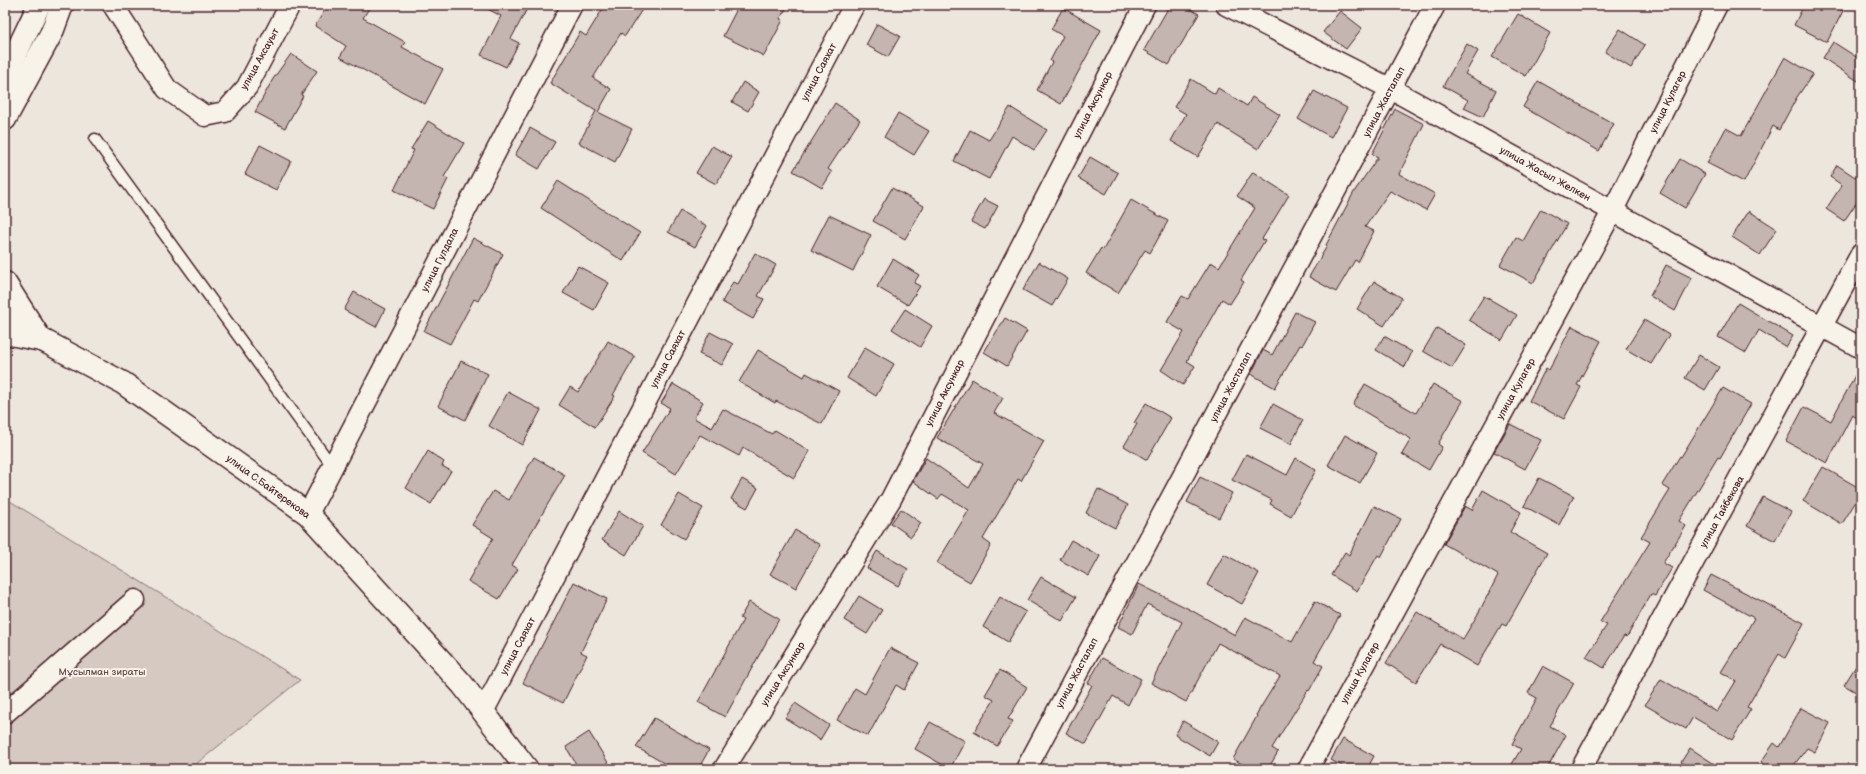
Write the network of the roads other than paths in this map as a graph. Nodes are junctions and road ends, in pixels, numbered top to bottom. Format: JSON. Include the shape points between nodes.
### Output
{"nodes":[{"id":1,"x":39,"y":5,"type":"edge"},
{"id":2,"x":62,"y":5,"type":"edge"},
{"id":3,"x":113,"y":5,"type":"edge"},
{"id":4,"x":290,"y":5,"type":"edge"},
{"id":5,"x":572,"y":5,"type":"edge"},
{"id":6,"x":854,"y":5,"type":"edge"},
{"id":7,"x":1144,"y":5,"type":"edge"},
{"id":8,"x":1226,"y":5,"type":"edge"},
{"id":9,"x":1435,"y":5,"type":"edge"},
{"id":10,"x":1717,"y":5,"type":"edge"},
{"id":11,"x":5,"y":76,"type":"edge"},
{"id":12,"x":1391,"y":89,"type":"junction"},
{"id":13,"x":5,"y":119,"type":"edge"},
{"id":14,"x":95,"y":139,"type":"dead end"},
{"id":15,"x":1612,"y":212,"type":"junction"},
{"id":16,"x":1861,"y":254,"type":"edge"},
{"id":17,"x":5,"y":283,"type":"edge"},
{"id":18,"x":5,"y":320,"type":"edge"},
{"id":19,"x":1822,"y":328,"type":"junction"},
{"id":20,"x":5,"y":333,"type":"edge"},
{"id":21,"x":41,"y":340,"type":"junction"},
{"id":22,"x":1861,"y":348,"type":"edge"},
{"id":23,"x":333,"y":466,"type":"junction"},
{"id":24,"x":308,"y":514,"type":"junction"},
{"id":25,"x":135,"y":600,"type":"dead end"},
{"id":26,"x":483,"y":712,"type":"junction"},
{"id":27,"x":5,"y":713,"type":"edge"},
{"id":28,"x":527,"y":769,"type":"edge"},
{"id":29,"x":724,"y":769,"type":"edge"},
{"id":30,"x":1026,"y":769,"type":"edge"},
{"id":31,"x":1308,"y":769,"type":"edge"},
{"id":32,"x":1581,"y":769,"type":"edge"}],
"edges":[{"from":1,"to":11,"type":"main road"},
{"from":2,"to":13,"type":"main road","via":[[52,32]]},
{"from":3,"to":4,"type":"street","name":"улица Аксауыт","via":[[167,89],[205,116],[225,112],[247,87]]},
{"from":5,"to":23,"type":"street","name":"улица Гулдала"},
{"from":6,"to":26,"type":"street","name":"улица Саяхат"},
{"from":7,"to":29,"type":"street","name":"улица Аксункар","via":[[891,499]]},
{"from":8,"to":12,"type":"street","name":"улица Жасыл Желкен"},
{"from":9,"to":12,"type":"street","name":"улица Жасталап"},
{"from":10,"to":15,"type":"street","name":"улица Кулагер"},
{"from":12,"to":15,"type":"street","name":"улица Жасыл Желкен"},
{"from":12,"to":30,"type":"street","name":"улица Жасталап"},
{"from":14,"to":23,"type":"lane"},
{"from":15,"to":19,"type":"street","name":"улица Жасыл Желкен"},
{"from":15,"to":31,"type":"street","name":"улица Кулагер"},
{"from":16,"to":19,"type":"street","name":"улица Тайбекова"},
{"from":17,"to":21,"type":"main road"},
{"from":18,"to":21,"type":"main road","name":"улица С.Байтерекова"},
{"from":19,"to":22,"type":"street","name":"улица Жасыл Желкен"},
{"from":19,"to":32,"type":"street","name":"улица Тайбекова"},
{"from":20,"to":21,"type":"main road"},
{"from":21,"to":24,"type":"main road","name":"улица С.Байтерекова","via":[[123,383]]},
{"from":23,"to":24,"type":"street","name":"улица Гулдала"},
{"from":24,"to":26,"type":"main road","name":"улица С.Байтерекова","via":[[462,684]]},
{"from":25,"to":27,"type":"street"},
{"from":26,"to":28,"type":"main road","name":"улица С.Байтерекова"}]}
